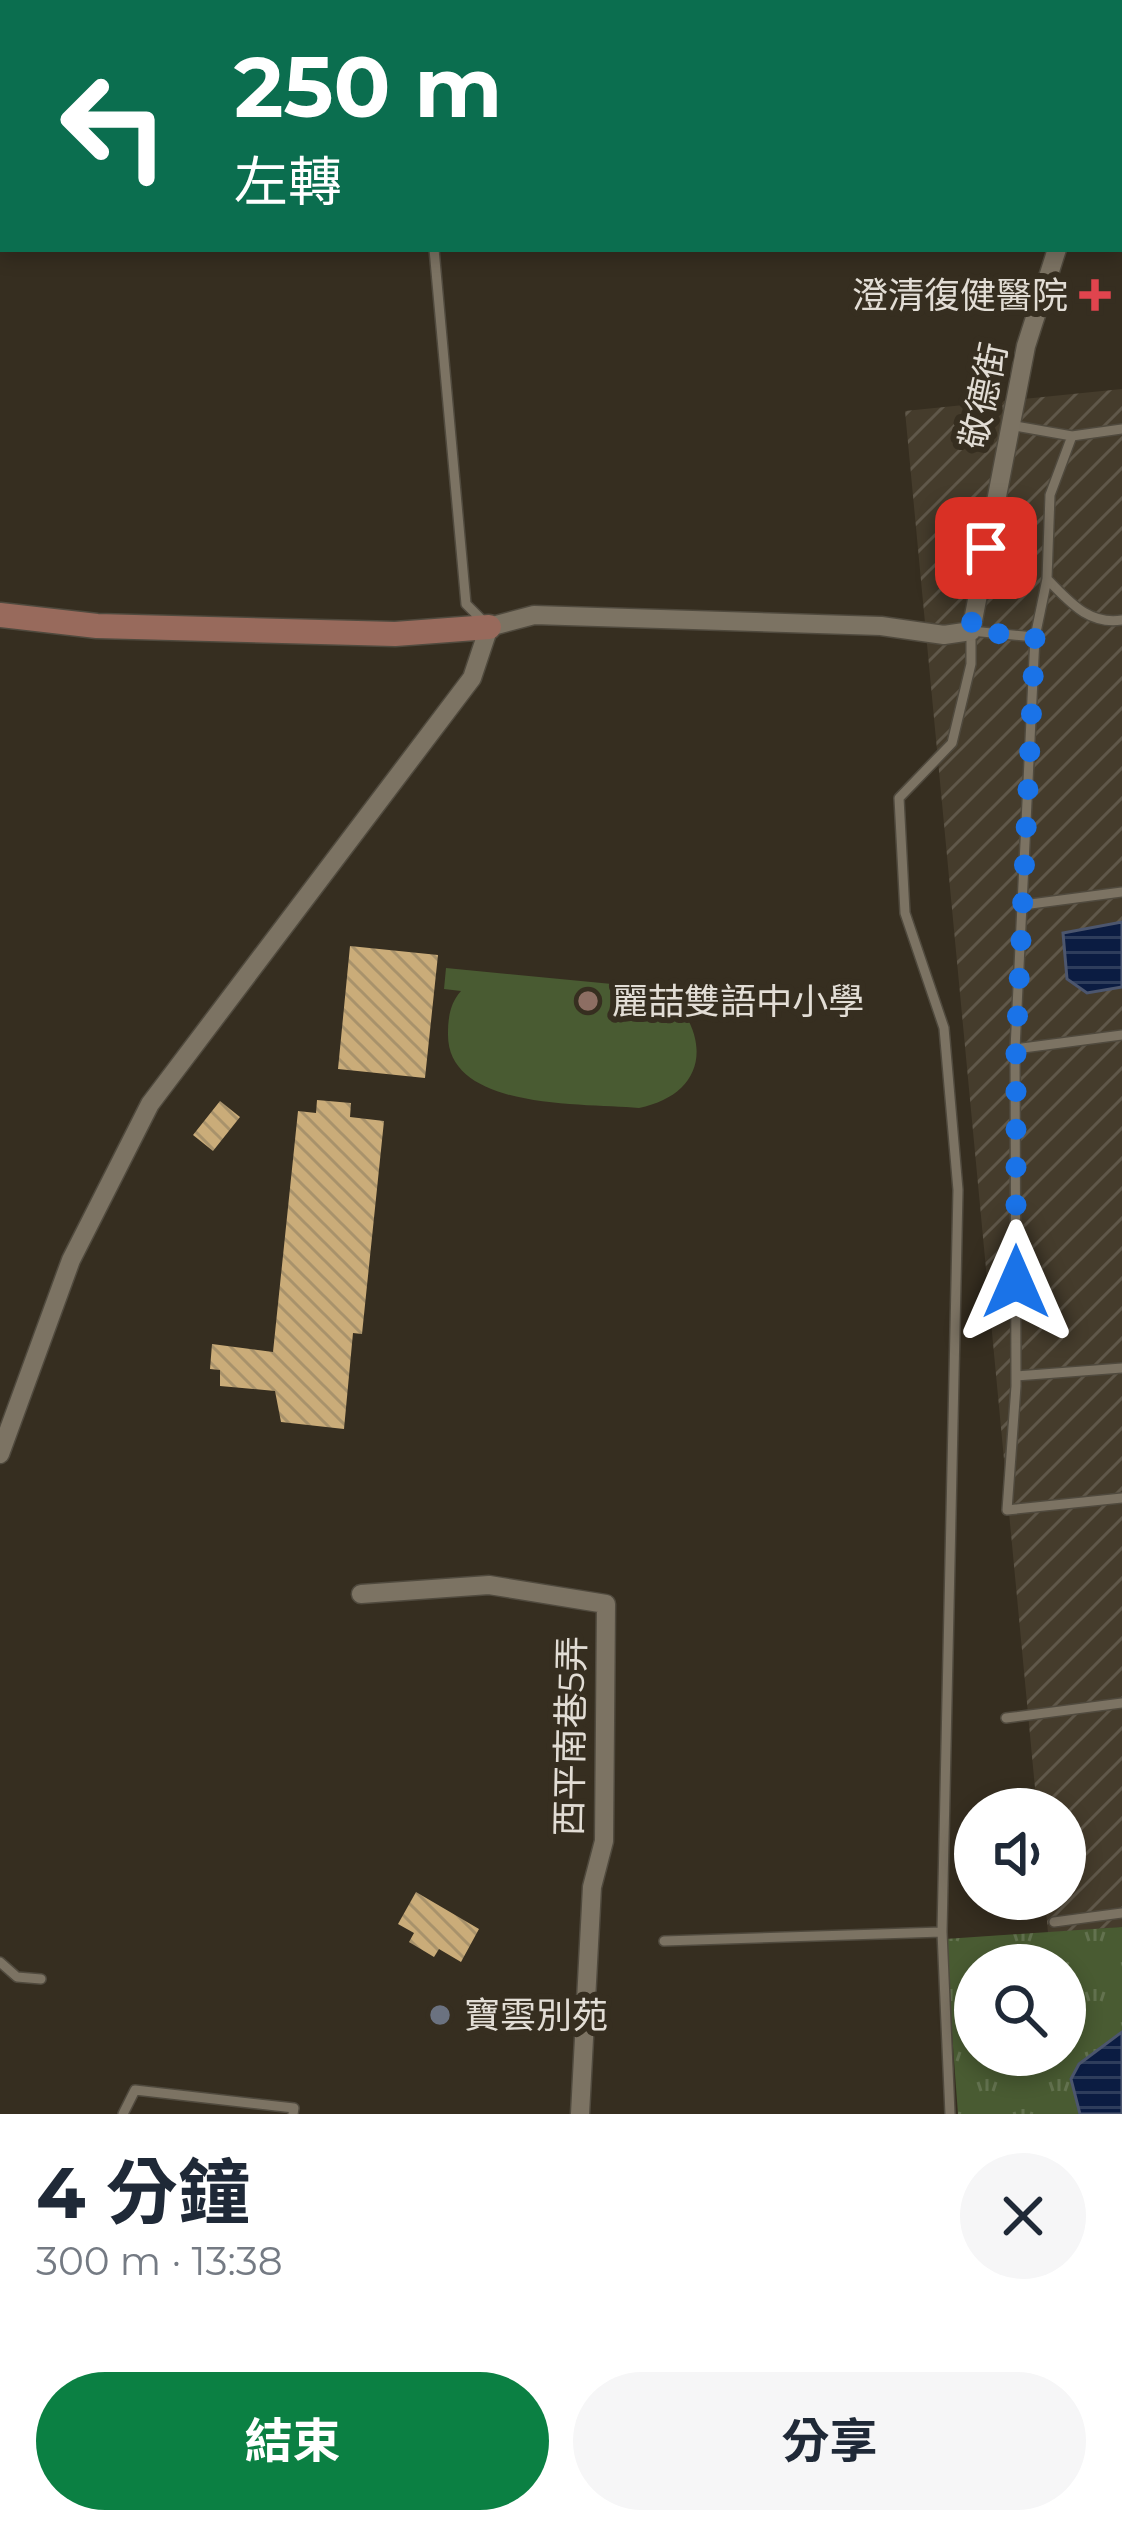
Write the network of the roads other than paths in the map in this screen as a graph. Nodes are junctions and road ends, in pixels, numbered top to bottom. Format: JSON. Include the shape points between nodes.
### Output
{"nodes":[{"id":1,"x":434,"y":252,"type":"edge"},
{"id":2,"x":1057,"y":252,"type":"edge"},
{"id":3,"x":1010,"y":425,"type":"junction"},
{"id":4,"x":1122,"y":430,"type":"edge"},
{"id":5,"x":1072,"y":436,"type":"junction"},
{"id":6,"x":1048,"y":580,"type":"junction"},
{"id":7,"x":0,"y":615,"type":"edge"},
{"id":8,"x":1122,"y":620,"type":"edge"},
{"id":9,"x":489,"y":627,"type":"junction"},
{"id":10,"x":970,"y":631,"type":"junction"},
{"id":11,"x":1035,"y":637,"type":"junction"},
{"id":12,"x":1122,"y":892,"type":"edge"},
{"id":13,"x":1023,"y":905,"type":"junction"},
{"id":14,"x":1122,"y":1035,"type":"edge"},
{"id":15,"x":1016,"y":1048,"type":"junction"},
{"id":16,"x":1122,"y":1368,"type":"edge"},
{"id":17,"x":1016,"y":1376,"type":"junction"},
{"id":18,"x":0,"y":1454,"type":"edge"},
{"id":19,"x":1122,"y":1498,"type":"edge"},
{"id":20,"x":361,"y":1594,"type":"dead end"},
{"id":21,"x":1122,"y":1702,"type":"edge"},
{"id":22,"x":1006,"y":1718,"type":"dead end"},
{"id":23,"x":1122,"y":1912,"type":"edge"},
{"id":24,"x":1054,"y":1922,"type":"dead end"},
{"id":25,"x":942,"y":1932,"type":"junction"},
{"id":26,"x":664,"y":1941,"type":"dead end"},
{"id":27,"x":0,"y":1962,"type":"edge"},
{"id":28,"x":41,"y":1979,"type":"dead end"},
{"id":29,"x":123,"y":2114,"type":"edge"},
{"id":30,"x":293,"y":2114,"type":"edge"},
{"id":31,"x":580,"y":2114,"type":"edge"},
{"id":32,"x":950,"y":2114,"type":"edge"}],
"edges":[{"from":1,"to":9,"type":"lane","via":[[466,604]]},
{"from":2,"to":3,"type":"street","name":"敬德街"},
{"from":3,"to":5,"type":"lane"},
{"from":3,"to":10,"type":"street","name":"敬德街"},
{"from":4,"to":5,"type":"lane"},
{"from":5,"to":6,"type":"lane","via":[[1049,495]]},
{"from":6,"to":8,"type":"lane","via":[[1102,623]]},
{"from":6,"to":11,"type":"lane"},
{"from":7,"to":9,"type":"street","via":[[97,626],[395,634]]},
{"from":9,"to":10,"type":"street","via":[[534,615]]},
{"from":9,"to":18,"type":"street","via":[[472,678],[150,1104],[71,1260]]},
{"from":10,"to":11,"type":"lane"},
{"from":10,"to":25,"type":"lane","via":[[971,664],[952,742],[899,798],[905,913],[944,1028],[958,1190]]},
{"from":11,"to":13,"type":"lane"},
{"from":12,"to":13,"type":"lane"},
{"from":13,"to":15,"type":"lane"},
{"from":14,"to":15,"type":"lane"},
{"from":15,"to":17,"type":"lane"},
{"from":16,"to":17,"type":"lane"},
{"from":17,"to":19,"type":"lane","via":[[1007,1510]]},
{"from":20,"to":31,"type":"street","name":"西平南巷5弄","via":[[489,1585],[606,1604],[604,1841],[592,1887]]},
{"from":21,"to":22,"type":"lane"},
{"from":23,"to":24,"type":"lane"},
{"from":25,"to":26,"type":"lane"},
{"from":25,"to":32,"type":"lane"},
{"from":27,"to":28,"type":"lane","via":[[17,1977]]},
{"from":29,"to":30,"type":"lane","via":[[135,2090],[245,2100],[294,2108]]}]}
